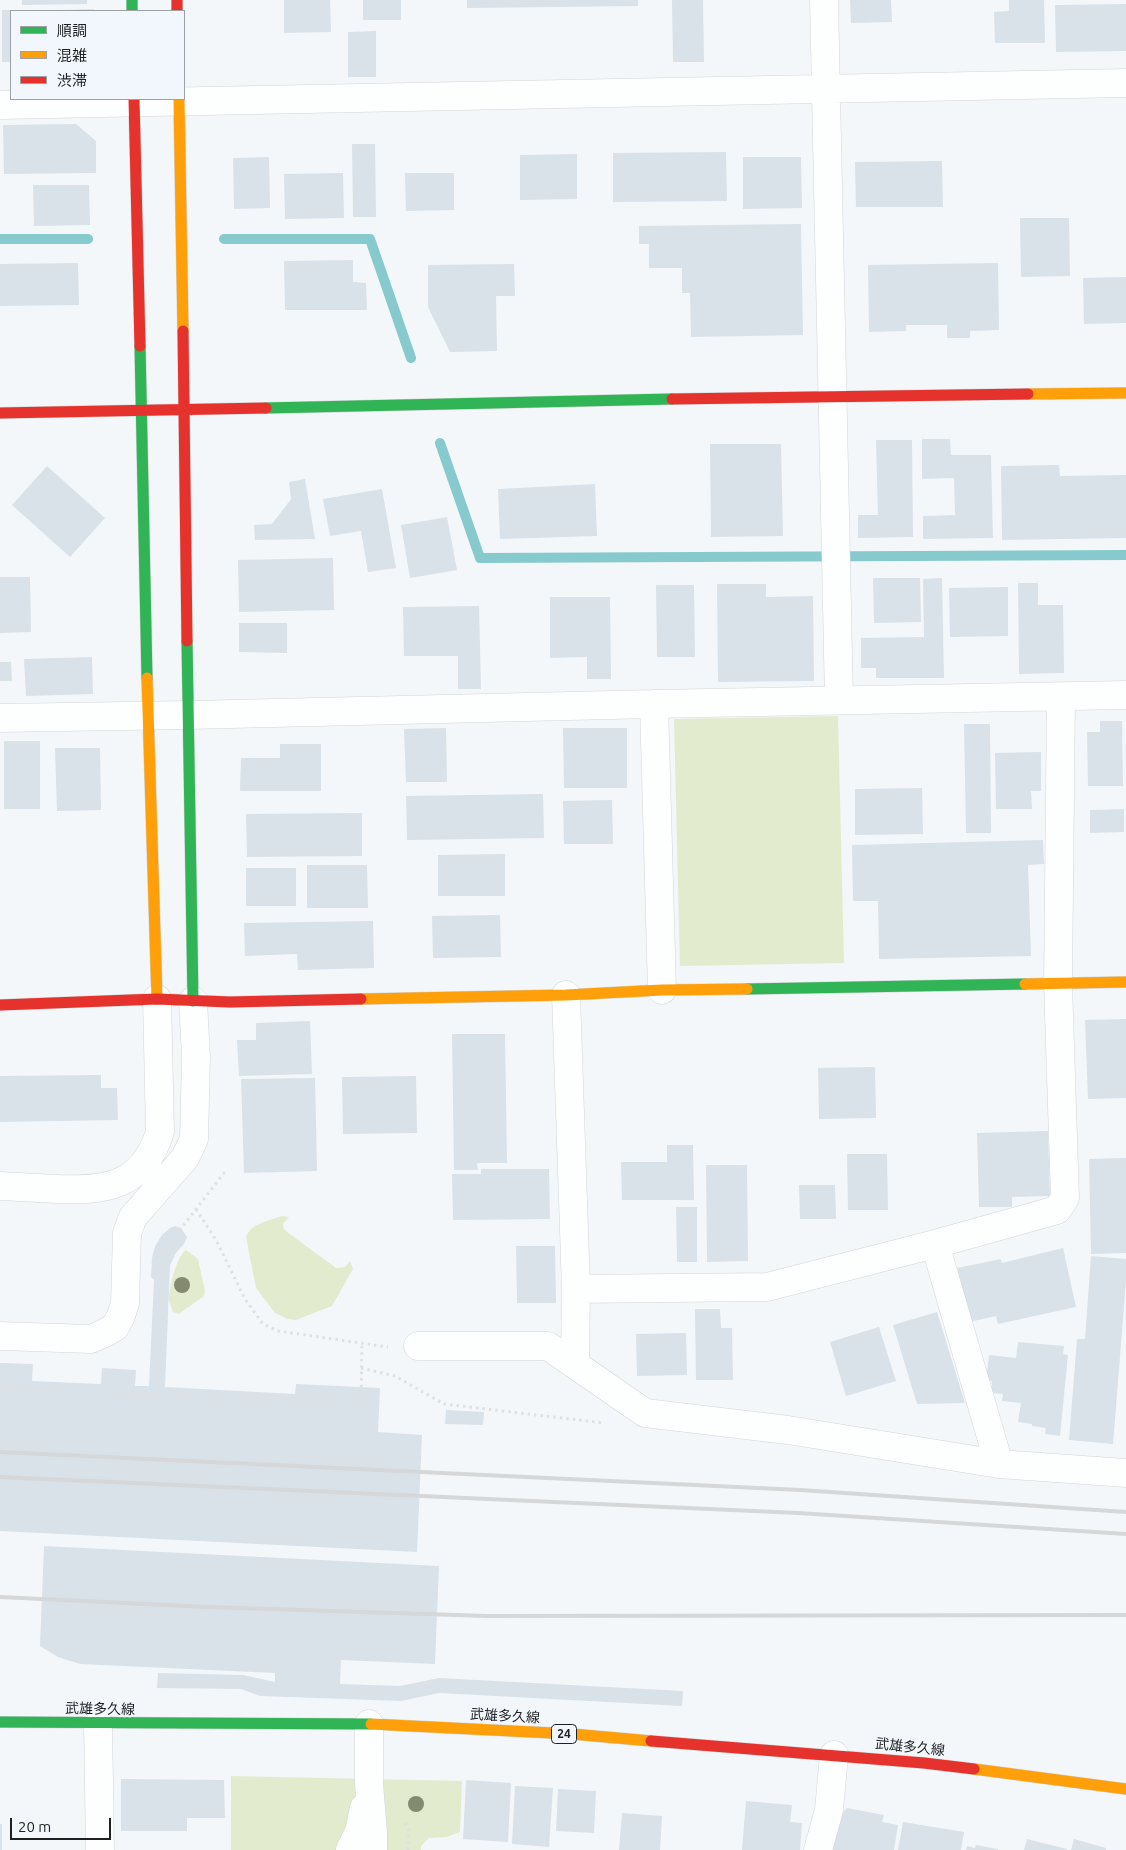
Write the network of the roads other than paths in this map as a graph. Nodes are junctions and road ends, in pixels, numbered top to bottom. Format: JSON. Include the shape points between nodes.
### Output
{"nodes":[{"id":1,"x":824,"y":0,"type":"edge"},
{"id":2,"x":1126,"y":83,"type":"edge"},
{"id":3,"x":826,"y":90,"type":"junction"},
{"id":4,"x":134,"y":100,"type":"edge"},
{"id":5,"x":179,"y":100,"type":"edge"},
{"id":6,"x":185,"y":100,"type":"edge"},
{"id":7,"x":0,"y":105,"type":"edge"},
{"id":8,"x":1126,"y":393,"type":"edge"},
{"id":9,"x":833,"y":396,"type":"junction"},
{"id":10,"x":184,"y":410,"type":"junction"},
{"id":11,"x":141,"y":411,"type":"junction"},
{"id":12,"x":0,"y":413,"type":"edge"},
{"id":13,"x":1126,"y":696,"type":"edge"},
{"id":14,"x":1060,"y":697,"type":"junction"},
{"id":15,"x":839,"y":700,"type":"junction"},
{"id":16,"x":654,"y":704,"type":"junction"},
{"id":17,"x":148,"y":715,"type":"junction"},
{"id":18,"x":189,"y":716,"type":"junction"},
{"id":19,"x":0,"y":718,"type":"edge"},
{"id":20,"x":1126,"y":982,"type":"edge"},
{"id":21,"x":1058,"y":984,"type":"junction"},
{"id":22,"x":662,"y":990,"type":"junction"},
{"id":23,"x":566,"y":995,"type":"junction"},
{"id":24,"x":157,"y":999,"type":"junction"},
{"id":25,"x":193,"y":1001,"type":"junction"},
{"id":26,"x":0,"y":1005,"type":"edge"},
{"id":27,"x":0,"y":1186,"type":"edge"},
{"id":28,"x":935,"y":1244,"type":"junction"},
{"id":29,"x":576,"y":1289,"type":"junction"},
{"id":30,"x":0,"y":1336,"type":"edge"},
{"id":31,"x":418,"y":1346,"type":"road end"},
{"id":32,"x":575,"y":1364,"type":"junction"},
{"id":33,"x":999,"y":1464,"type":"junction"},
{"id":34,"x":1126,"y":1473,"type":"edge"},
{"id":35,"x":0,"y":1722,"type":"edge"},
{"id":36,"x":98,"y":1724,"type":"junction"},
{"id":37,"x":369,"y":1724,"type":"junction"},
{"id":38,"x":834,"y":1755,"type":"junction"},
{"id":39,"x":369,"y":1784,"type":"junction"},
{"id":40,"x":1126,"y":1789,"type":"edge"},
{"id":41,"x":100,"y":1850,"type":"edge"},
{"id":42,"x":350,"y":1850,"type":"edge"},
{"id":43,"x":373,"y":1850,"type":"edge"},
{"id":44,"x":818,"y":1850,"type":"edge"}],
"edges":[{"from":1,"to":3,"type":"street"},
{"from":2,"to":3,"type":"street"},
{"from":3,"to":6,"type":"street"},
{"from":3,"to":9,"type":"street"},
{"from":4,"to":5,"type":"street"},
{"from":4,"to":7,"type":"street"},
{"from":4,"to":11,"type":"street"},
{"from":5,"to":10,"type":"street"},
{"from":8,"to":9,"type":"street"},
{"from":9,"to":10,"type":"street"},
{"from":9,"to":15,"type":"street"},
{"from":10,"to":11,"type":"street"},
{"from":10,"to":18,"type":"street"},
{"from":11,"to":12,"type":"street"},
{"from":11,"to":17,"type":"street"},
{"from":13,"to":14,"type":"street"},
{"from":14,"to":15,"type":"street"},
{"from":14,"to":21,"type":"street"},
{"from":15,"to":16,"type":"street"},
{"from":16,"to":18,"type":"street"},
{"from":16,"to":22,"type":"street"},
{"from":17,"to":18,"type":"street"},
{"from":17,"to":19,"type":"street"},
{"from":17,"to":24,"type":"street"},
{"from":18,"to":25,"type":"street"},
{"from":20,"to":21,"type":"street"},
{"from":21,"to":22,"type":"street"},
{"from":21,"to":28,"type":"street","via":[[1065,1198],[1057,1210]]},
{"from":22,"to":23,"type":"street"},
{"from":23,"to":25,"type":"street"},
{"from":23,"to":29,"type":"street"},
{"from":24,"to":25,"type":"street"},
{"from":24,"to":26,"type":"street"},
{"from":24,"to":27,"type":"street","via":[[160,1132],[156,1145],[139,1168],[127,1178],[105,1187],[81,1190]]},
{"from":25,"to":30,"type":"street","via":[[196,1057],[194,1139],[185,1158],[133,1217],[127,1233],[125,1303],[115,1327],[91,1338]]},
{"from":28,"to":29,"type":"street","via":[[767,1287]]},
{"from":28,"to":33,"type":"street"},
{"from":29,"to":32,"type":"street"},
{"from":31,"to":32,"type":"street","via":[[548,1346]]},
{"from":32,"to":33,"type":"street","via":[[645,1413],[788,1430]]},
{"from":33,"to":34,"type":"street"},
{"from":35,"to":36,"type":"street","name":"武雄多久線","number":"24"},
{"from":36,"to":37,"type":"street","name":"武雄多久線","number":"24"},
{"from":36,"to":41,"type":"street"},
{"from":37,"to":38,"type":"street","name":"武雄多久線","number":"24","via":[[572,1734]]},
{"from":37,"to":39,"type":"street"},
{"from":38,"to":40,"type":"street","name":"武雄多久線","number":"24"},
{"from":38,"to":44,"type":"street","via":[[829,1810]]},
{"from":39,"to":42,"type":"street","via":[[359,1832]]},
{"from":39,"to":43,"type":"street"}]}
